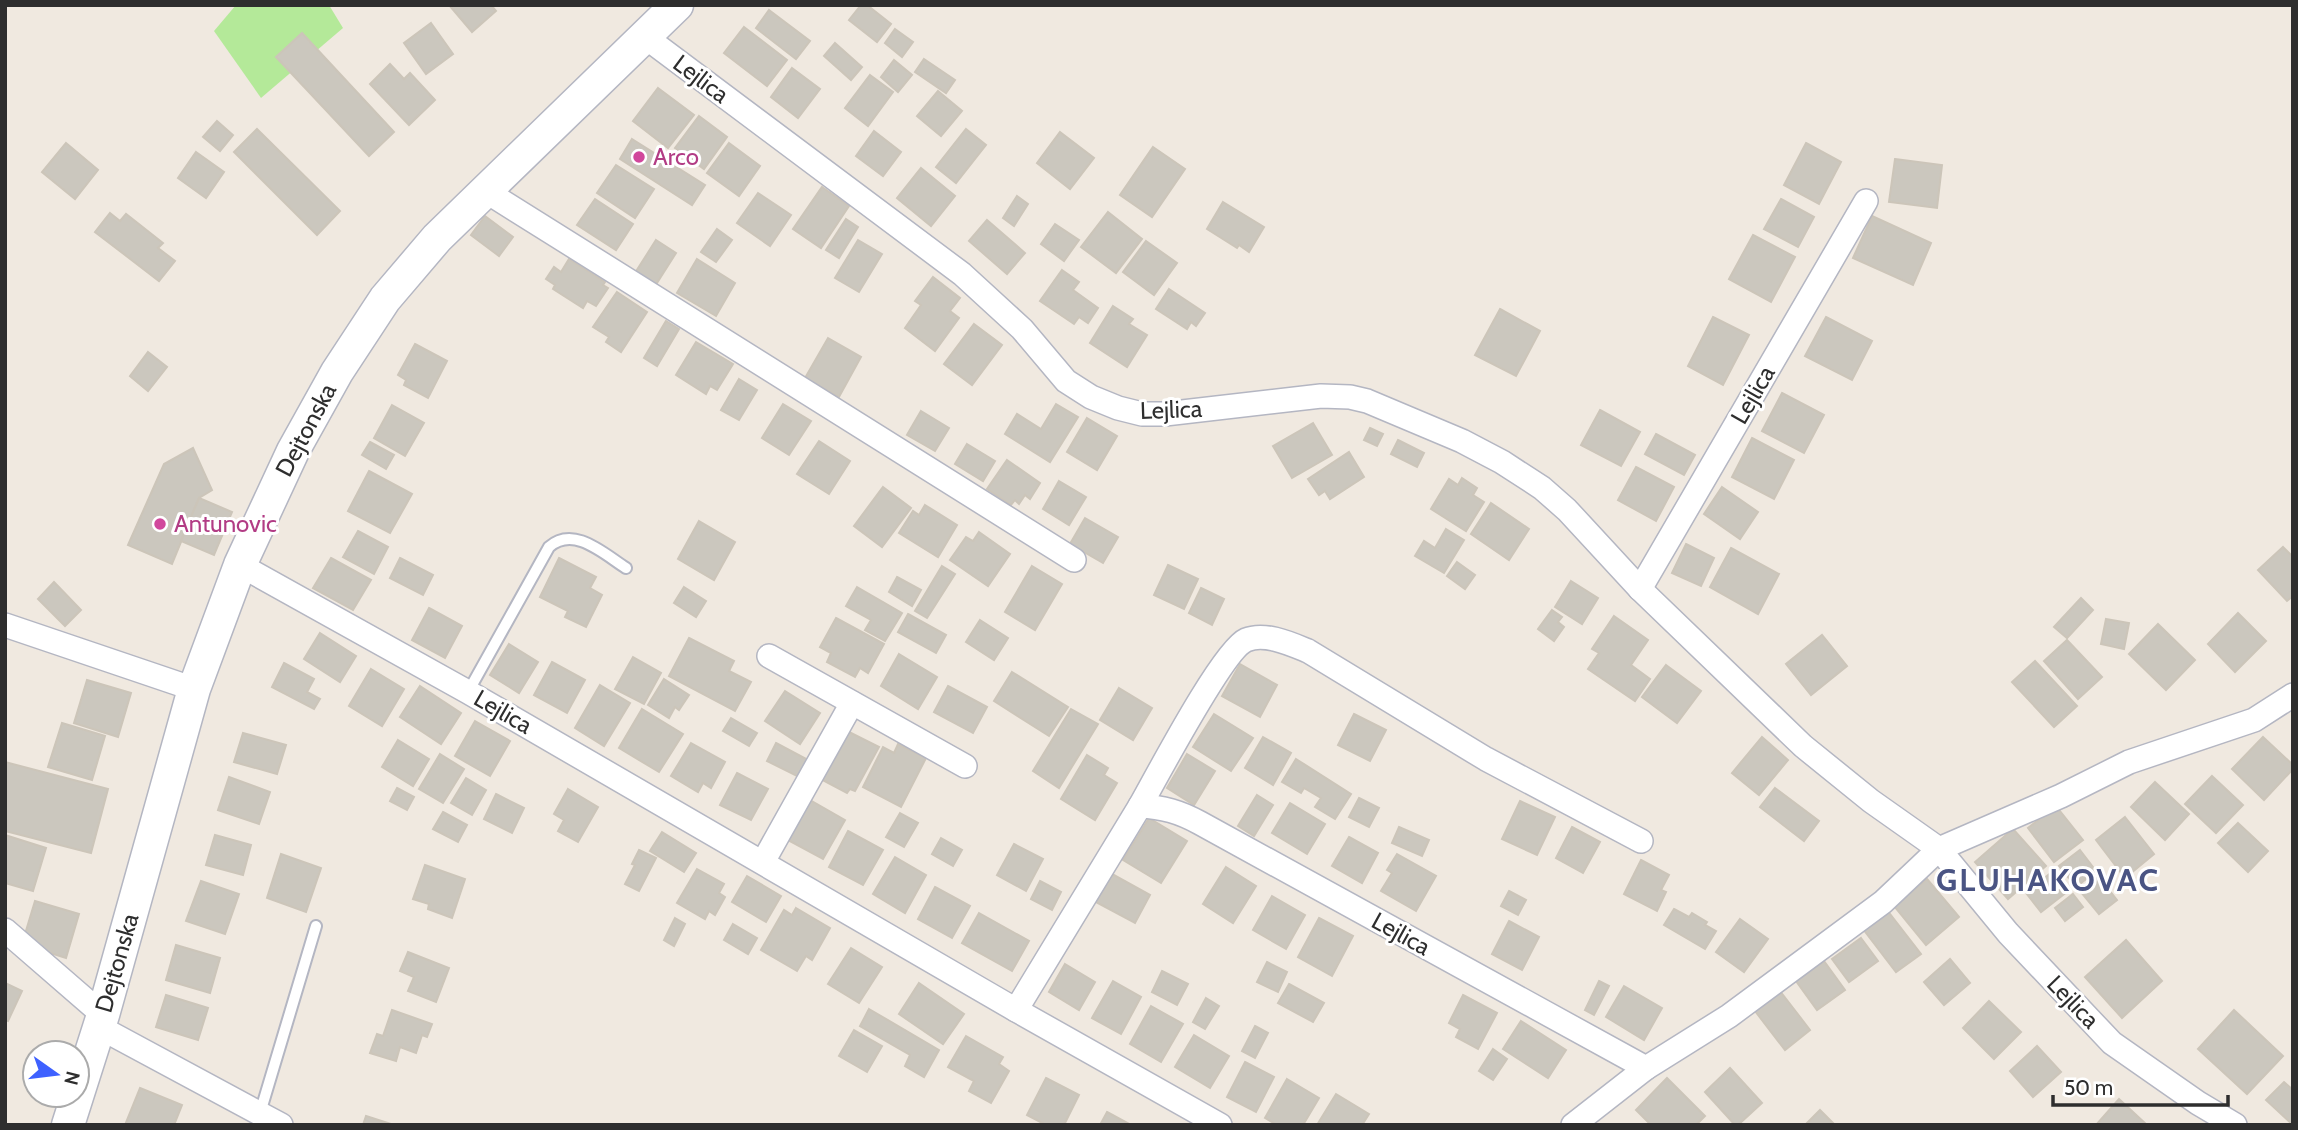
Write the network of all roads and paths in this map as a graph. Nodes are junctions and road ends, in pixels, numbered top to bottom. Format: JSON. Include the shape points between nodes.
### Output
{"nodes":[{"id":1,"x":677,"y":5,"type":"edge"},
{"id":2,"x":644,"y":36,"type":"junction"},
{"id":3,"x":484,"y":190,"type":"junction"},
{"id":4,"x":1866,"y":201,"type":"dead end"},
{"id":5,"x":1074,"y":560,"type":"dead end"},
{"id":6,"x":240,"y":565,"type":"junction"},
{"id":7,"x":626,"y":568,"type":"dead end"},
{"id":8,"x":1640,"y":589,"type":"junction"},
{"id":9,"x":5,"y":625,"type":"edge"},
{"id":10,"x":769,"y":656,"type":"dead end"},
{"id":11,"x":194,"y":689,"type":"junction"},
{"id":12,"x":468,"y":692,"type":"junction"},
{"id":13,"x":2293,"y":695,"type":"edge"},
{"id":14,"x":852,"y":703,"type":"junction"},
{"id":15,"x":964,"y":766,"type":"dead end"},
{"id":16,"x":1140,"y":806,"type":"junction"},
{"id":17,"x":1641,"y":841,"type":"dead end"},
{"id":18,"x":1939,"y":849,"type":"junction"},
{"id":19,"x":763,"y":862,"type":"junction"},
{"id":20,"x":316,"y":926,"type":"dead end"},
{"id":21,"x":5,"y":930,"type":"edge"},
{"id":22,"x":1016,"y":1010,"type":"junction"},
{"id":23,"x":101,"y":1021,"type":"junction"},
{"id":24,"x":1646,"y":1068,"type":"junction"},
{"id":25,"x":260,"y":1113,"type":"junction"},
{"id":26,"x":68,"y":1125,"type":"edge"},
{"id":27,"x":281,"y":1125,"type":"edge"},
{"id":28,"x":1220,"y":1125,"type":"edge"},
{"id":29,"x":1573,"y":1125,"type":"edge"},
{"id":30,"x":2235,"y":1125,"type":"edge"}],
"edges":[{"from":1,"to":2,"type":"main road","name":"Dejtonska"},
{"from":2,"to":3,"type":"main road","name":"Dejtonska"},
{"from":2,"to":8,"type":"street","name":"Lejlica","via":[[962,274],[1022,329],[1066,381],[1091,397],[1142,414],[1321,396],[1367,401],[1462,441],[1542,488]]},
{"from":3,"to":5,"type":"street"},
{"from":3,"to":6,"type":"main road","name":"Dejtonska","via":[[385,299],[337,372],[293,451]]},
{"from":4,"to":8,"type":"street","name":"Lejlica"},
{"from":6,"to":11,"type":"main road","name":"Dejtonska"},
{"from":6,"to":12,"type":"street","name":"Lejlica"},
{"from":7,"to":12,"type":"lane","via":[[586,542],[568,539],[554,543]]},
{"from":8,"to":18,"type":"street","name":"Lejlica","via":[[1803,746]]},
{"from":9,"to":11,"type":"street"},
{"from":10,"to":14,"type":"street"},
{"from":11,"to":23,"type":"main road","name":"Dejtonska"},
{"from":12,"to":19,"type":"street","name":"Lejlica"},
{"from":13,"to":18,"type":"street","via":[[2254,720],[2129,762]]},
{"from":14,"to":15,"type":"street"},
{"from":14,"to":19,"type":"street"},
{"from":16,"to":17,"type":"street","via":[[1234,649],[1259,638],[1287,642],[1308,652],[1486,759]]},
{"from":16,"to":22,"type":"street"},
{"from":16,"to":24,"type":"street","name":"Lejlica","via":[[1181,813]]},
{"from":18,"to":24,"type":"street","via":[[1884,902],[1729,1016]]},
{"from":18,"to":30,"type":"street","name":"Lejlica","via":[[2008,933],[2112,1044]]},
{"from":19,"to":22,"type":"street","name":"Lejlica"},
{"from":20,"to":25,"type":"lane"},
{"from":21,"to":23,"type":"street"},
{"from":22,"to":28,"type":"street","name":"Lejlica"},
{"from":23,"to":25,"type":"street"},
{"from":23,"to":26,"type":"main road","name":"Dejtonska"},
{"from":24,"to":29,"type":"street"},
{"from":25,"to":27,"type":"street"}]}
